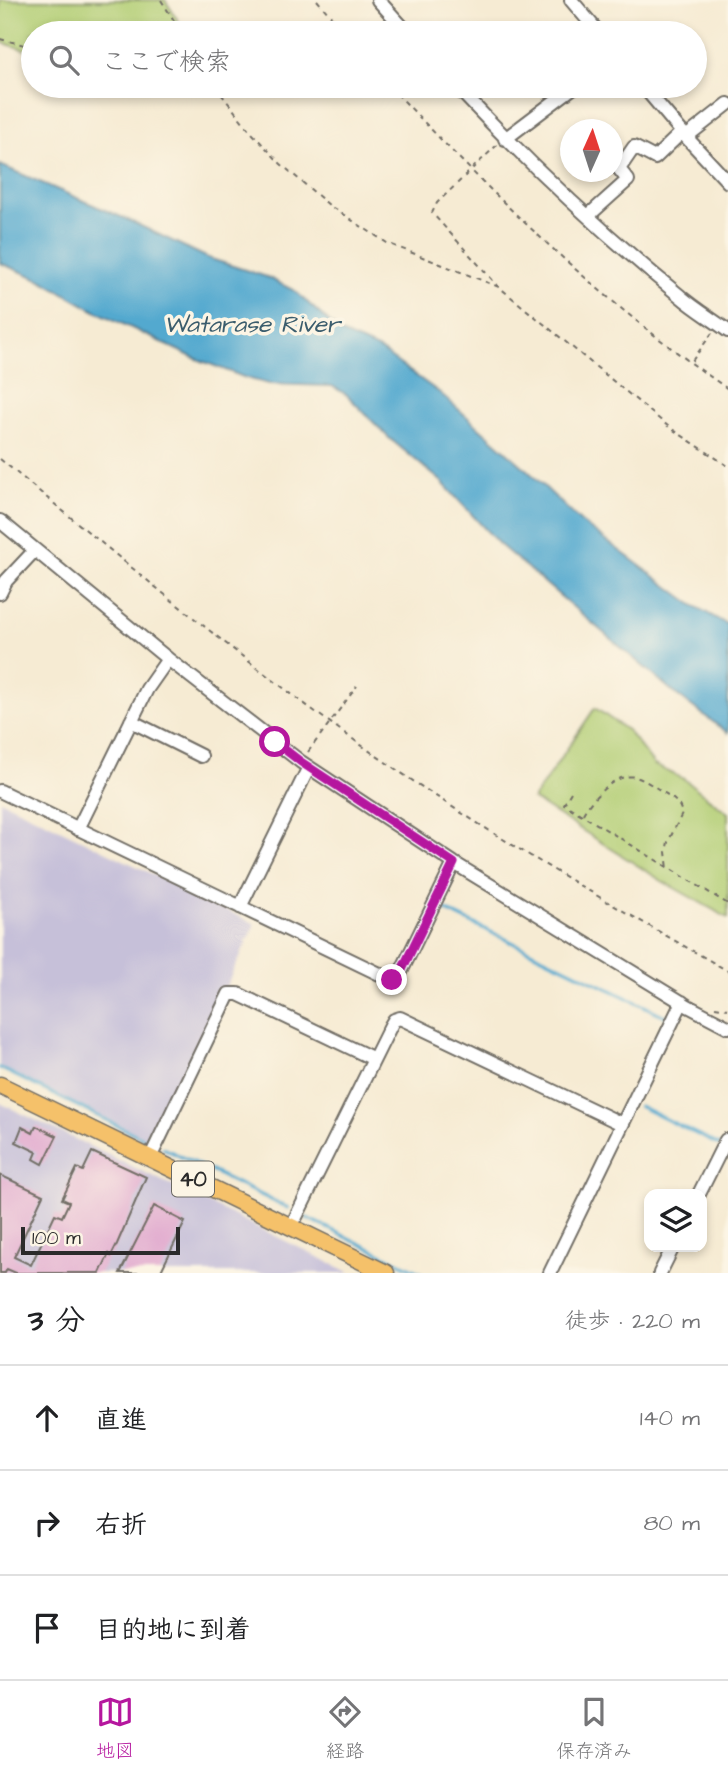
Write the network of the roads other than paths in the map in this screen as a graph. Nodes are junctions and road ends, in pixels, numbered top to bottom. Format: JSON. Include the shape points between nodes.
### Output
{"nodes":[{"id":1,"x":379,"y":0,"type":"edge"},
{"id":2,"x":571,"y":0,"type":"edge"},
{"id":3,"x":397,"y":21,"type":"edge"},
{"id":4,"x":589,"y":21,"type":"edge"},
{"id":5,"x":465,"y":98,"type":"edge"},
{"id":6,"x":559,"y":98,"type":"edge"},
{"id":7,"x":653,"y":98,"type":"edge"},
{"id":8,"x":728,"y":104,"type":"edge"},
{"id":9,"x":684,"y":135,"type":"junction"},
{"id":10,"x":500,"y":142,"type":"junction"},
{"id":11,"x":728,"y":181,"type":"edge"},
{"id":12,"x":587,"y":216,"type":"junction"},
{"id":13,"x":722,"y":327,"type":"edge"},
{"id":14,"x":0,"y":521,"type":"edge"},
{"id":15,"x":35,"y":550,"type":"junction"},
{"id":16,"x":0,"y":593,"type":"edge"},
{"id":17,"x":167,"y":659,"type":"junction"},
{"id":18,"x":131,"y":721,"type":"junction"},
{"id":19,"x":201,"y":756,"type":"dead end"},
{"id":20,"x":309,"y":768,"type":"junction"},
{"id":21,"x":0,"y":790,"type":"edge"},
{"id":22,"x":78,"y":829,"type":"junction"},
{"id":23,"x":454,"y":863,"type":"junction"},
{"id":24,"x":240,"y":907,"type":"junction"},
{"id":25,"x":682,"y":1002,"type":"junction"},
{"id":26,"x":728,"y":1027,"type":"edge"},
{"id":27,"x":374,"y":1059,"type":"junction"},
{"id":28,"x":0,"y":1085,"type":"edge"},
{"id":29,"x":622,"y":1124,"type":"junction"},
{"id":30,"x":726,"y":1140,"type":"dead end"},
{"id":31,"x":150,"y":1158,"type":"junction"},
{"id":32,"x":702,"y":1189,"type":"edge"},
{"id":33,"x":291,"y":1227,"type":"junction"},
{"id":34,"x":670,"y":1252,"type":"edge"},
{"id":35,"x":386,"y":1273,"type":"edge"},
{"id":36,"x":550,"y":1273,"type":"edge"},
{"id":37,"x":660,"y":1273,"type":"edge"}],
"edges":[{"from":1,"to":3,"type":"street"},
{"from":2,"to":4,"type":"street"},
{"from":5,"to":10,"type":"street"},
{"from":6,"to":10,"type":"street"},
{"from":7,"to":9,"type":"street"},
{"from":8,"to":9,"type":"street"},
{"from":9,"to":11,"type":"street"},
{"from":9,"to":12,"type":"street","via":[[654,158],[634,147],[620,169],[628,180]]},
{"from":10,"to":12,"type":"street"},
{"from":12,"to":13,"type":"street","via":[[682,299]]},
{"from":14,"to":15,"type":"street"},
{"from":15,"to":16,"type":"street"},
{"from":15,"to":17,"type":"street"},
{"from":17,"to":18,"type":"street"},
{"from":17,"to":20,"type":"street"},
{"from":18,"to":19,"type":"street"},
{"from":18,"to":22,"type":"street"},
{"from":20,"to":23,"type":"street"},
{"from":20,"to":24,"type":"street"},
{"from":21,"to":22,"type":"street"},
{"from":22,"to":24,"type":"street"},
{"from":23,"to":24,"type":"street","via":[[398,978],[392,980]]},
{"from":23,"to":25,"type":"street"},
{"from":25,"to":26,"type":"street"},
{"from":25,"to":29,"type":"street"},
{"from":27,"to":29,"type":"street","via":[[394,1020],[400,1018]]},
{"from":27,"to":31,"type":"street","via":[[238,994],[229,995]]},
{"from":27,"to":33,"type":"street"},
{"from":28,"to":31,"type":"main road","number":"40"},
{"from":29,"to":36,"type":"street"},
{"from":30,"to":32,"type":"street"},
{"from":31,"to":33,"type":"main road","number":"40"},
{"from":33,"to":35,"type":"main road","number":"40"},
{"from":34,"to":37,"type":"street"}]}
